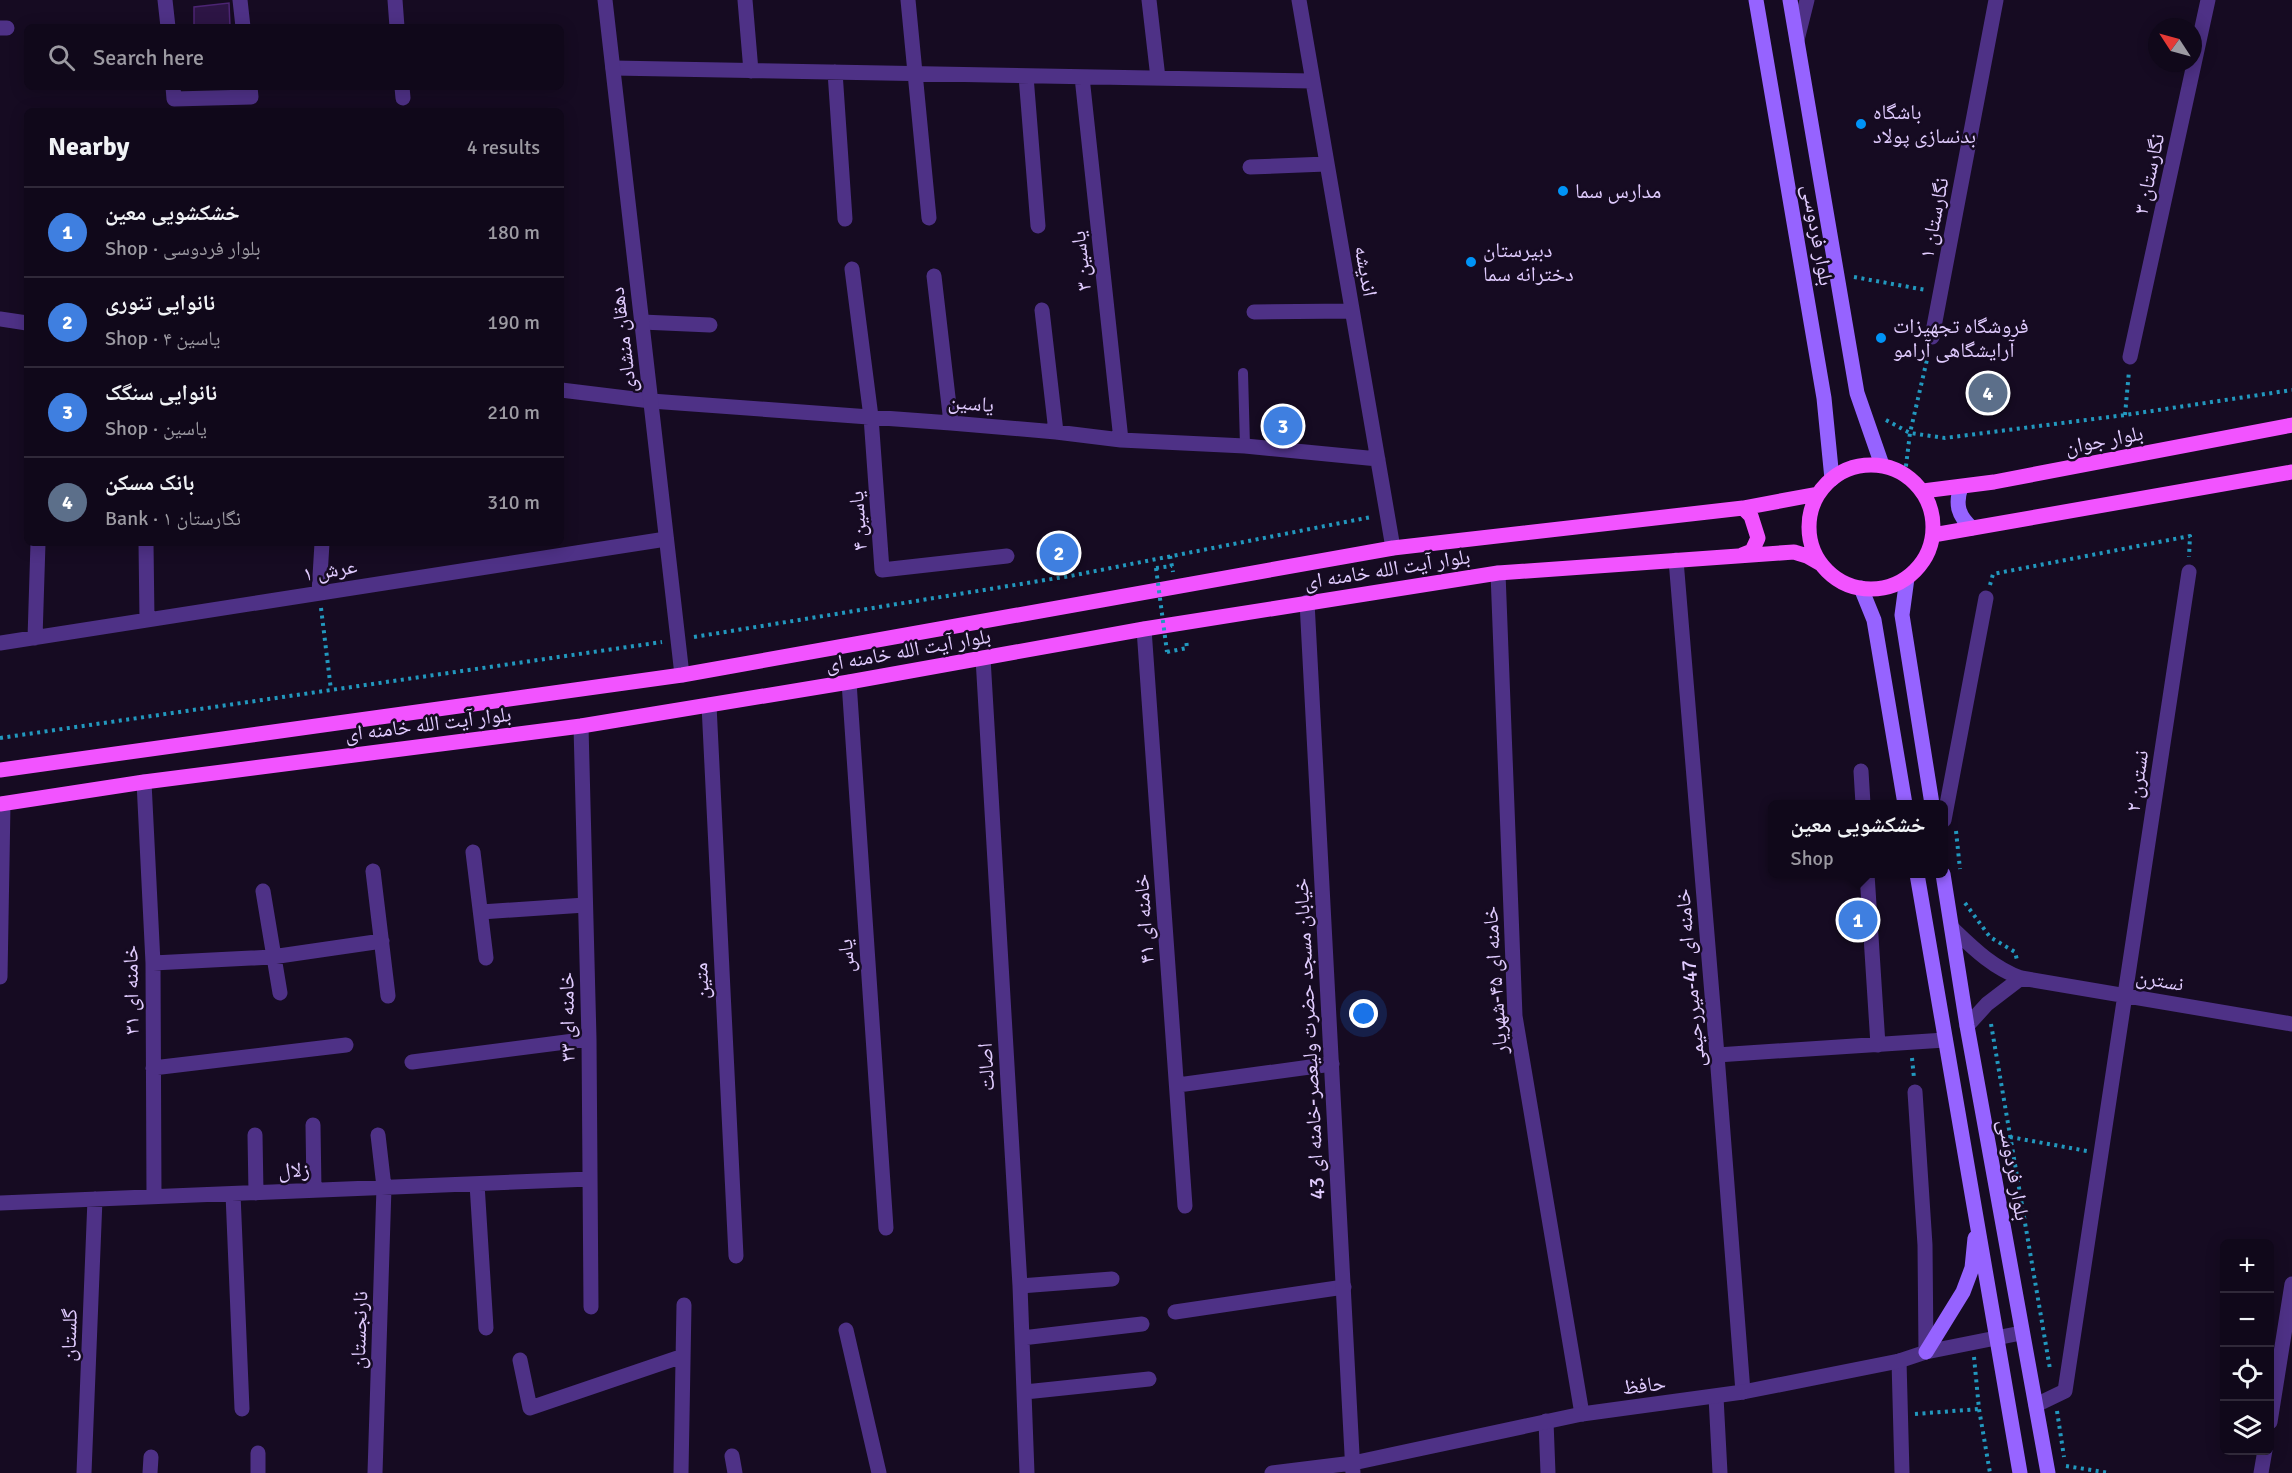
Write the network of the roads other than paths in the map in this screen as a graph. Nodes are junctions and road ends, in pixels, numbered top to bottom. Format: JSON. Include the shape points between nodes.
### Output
{"nodes":[{"id":1,"x":165,"y":0,"type":"edge"},
{"id":2,"x":240,"y":0,"type":"edge"},
{"id":3,"x":395,"y":0,"type":"edge"},
{"id":4,"x":605,"y":0,"type":"edge"},
{"id":5,"x":745,"y":0,"type":"edge"},
{"id":6,"x":908,"y":0,"type":"edge"},
{"id":7,"x":1149,"y":0,"type":"edge"},
{"id":8,"x":1299,"y":0,"type":"edge"},
{"id":9,"x":1756,"y":0,"type":"edge"},
{"id":10,"x":1790,"y":0,"type":"edge"},
{"id":11,"x":1807,"y":0,"type":"edge"},
{"id":12,"x":1996,"y":0,"type":"edge"},
{"id":13,"x":2208,"y":0,"type":"edge"},
{"id":14,"x":168,"y":24,"type":"edge"},
{"id":15,"x":243,"y":24,"type":"edge"},
{"id":16,"x":397,"y":24,"type":"edge"},
{"id":17,"x":1797,"y":40,"type":"junction"},
{"id":18,"x":613,"y":68,"type":"junction"},
{"id":19,"x":751,"y":70,"type":"junction"},
{"id":20,"x":835,"y":72,"type":"junction"},
{"id":21,"x":915,"y":73,"type":"junction"},
{"id":22,"x":1026,"y":76,"type":"junction"},
{"id":23,"x":1082,"y":77,"type":"junction"},
{"id":24,"x":1158,"y":78,"type":"junction"},
{"id":25,"x":1312,"y":81,"type":"junction"},
{"id":26,"x":173,"y":90,"type":"edge"},
{"id":27,"x":250,"y":90,"type":"edge"},
{"id":28,"x":214,"y":104,"type":"edge"},
{"id":29,"x":1326,"y":164,"type":"junction"},
{"id":30,"x":1250,"y":167,"type":"dead end"},
{"id":31,"x":929,"y":218,"type":"dead end"},
{"id":32,"x":845,"y":219,"type":"dead end"},
{"id":33,"x":1038,"y":225,"type":"dead end"},
{"id":34,"x":852,"y":269,"type":"dead end"},
{"id":35,"x":934,"y":276,"type":"dead end"},
{"id":36,"x":1042,"y":310,"type":"dead end"},
{"id":37,"x":1352,"y":311,"type":"junction"},
{"id":38,"x":1254,"y":312,"type":"dead end"},
{"id":39,"x":0,"y":319,"type":"edge"},
{"id":40,"x":642,"y":322,"type":"junction"},
{"id":41,"x":24,"y":323,"type":"edge"},
{"id":42,"x":710,"y":325,"type":"dead end"},
{"id":43,"x":1932,"y":337,"type":"road end"},
{"id":44,"x":2130,"y":357,"type":"road end"},
{"id":45,"x":1243,"y":373,"type":"dead end"},
{"id":46,"x":564,"y":390,"type":"edge"},
{"id":47,"x":651,"y":401,"type":"junction"},
{"id":48,"x":871,"y":417,"type":"junction"},
{"id":49,"x":951,"y":423,"type":"junction"},
{"id":50,"x":2292,"y":425,"type":"edge"},
{"id":51,"x":1056,"y":432,"type":"junction"},
{"id":52,"x":1121,"y":441,"type":"junction"},
{"id":53,"x":1245,"y":446,"type":"junction"},
{"id":54,"x":1378,"y":459,"type":"junction"},
{"id":55,"x":1882,"y":465,"type":"junction"},
{"id":56,"x":2292,"y":472,"type":"edge"},
{"id":57,"x":1832,"y":479,"type":"junction"},
{"id":58,"x":1961,"y":487,"type":"junction"},
{"id":59,"x":1923,"y":491,"type":"junction"},
{"id":60,"x":1818,"y":494,"type":"junction"},
{"id":61,"x":1743,"y":508,"type":"junction"},
{"id":62,"x":1972,"y":528,"type":"junction"},
{"id":63,"x":1933,"y":535,"type":"junction"},
{"id":64,"x":666,"y":539,"type":"junction"},
{"id":65,"x":38,"y":546,"type":"edge"},
{"id":66,"x":146,"y":546,"type":"edge"},
{"id":67,"x":322,"y":546,"type":"edge"},
{"id":68,"x":1393,"y":548,"type":"junction"},
{"id":69,"x":1007,"y":556,"type":"dead end"},
{"id":70,"x":1740,"y":556,"type":"junction"},
{"id":71,"x":1676,"y":560,"type":"junction"},
{"id":72,"x":1821,"y":564,"type":"junction"},
{"id":73,"x":2189,"y":572,"type":"road end"},
{"id":74,"x":1498,"y":573,"type":"junction"},
{"id":75,"x":1907,"y":578,"type":"junction"},
{"id":76,"x":1861,"y":588,"type":"junction"},
{"id":77,"x":319,"y":593,"type":"junction"},
{"id":78,"x":1986,"y":598,"type":"road end"},
{"id":79,"x":1307,"y":602,"type":"junction"},
{"id":80,"x":147,"y":620,"type":"junction"},
{"id":81,"x":1144,"y":629,"type":"junction"},
{"id":82,"x":35,"y":638,"type":"junction"},
{"id":83,"x":0,"y":644,"type":"edge"},
{"id":84,"x":983,"y":658,"type":"junction"},
{"id":85,"x":682,"y":675,"type":"junction"},
{"id":86,"x":849,"y":682,"type":"junction"},
{"id":87,"x":709,"y":705,"type":"junction"},
{"id":88,"x":581,"y":726,"type":"junction"},
{"id":89,"x":0,"y":770,"type":"edge"},
{"id":90,"x":1860,"y":771,"type":"dead end"},
{"id":91,"x":144,"y":782,"type":"junction"},
{"id":92,"x":1863,"y":800,"type":"edge"},
{"id":93,"x":1904,"y":800,"type":"edge"},
{"id":94,"x":1931,"y":800,"type":"edge"},
{"id":95,"x":2,"y":804,"type":"edge"},
{"id":96,"x":1949,"y":820,"type":"edge"},
{"id":97,"x":473,"y":852,"type":"dead end"},
{"id":98,"x":372,"y":871,"type":"dead end"},
{"id":99,"x":1867,"y":878,"type":"edge"},
{"id":100,"x":1918,"y":878,"type":"edge"},
{"id":101,"x":1944,"y":878,"type":"edge"},
{"id":102,"x":263,"y":891,"type":"dead end"},
{"id":103,"x":585,"y":905,"type":"junction"},
{"id":104,"x":481,"y":912,"type":"junction"},
{"id":105,"x":1952,"y":928,"type":"junction"},
{"id":106,"x":382,"y":941,"type":"junction"},
{"id":107,"x":272,"y":957,"type":"junction"},
{"id":108,"x":486,"y":958,"type":"dead end"},
{"id":109,"x":153,"y":963,"type":"junction"},
{"id":110,"x":0,"y":977,"type":"edge"},
{"id":111,"x":2020,"y":978,"type":"junction"},
{"id":112,"x":280,"y":993,"type":"dead end"},
{"id":113,"x":2126,"y":995,"type":"junction"},
{"id":114,"x":388,"y":996,"type":"dead end"},
{"id":115,"x":2292,"y":1024,"type":"edge"},
{"id":116,"x":1967,"y":1026,"type":"junction"},
{"id":117,"x":589,"y":1039,"type":"junction"},
{"id":118,"x":1945,"y":1040,"type":"junction"},
{"id":119,"x":346,"y":1045,"type":"dead end"},
{"id":120,"x":1878,"y":1045,"type":"junction"},
{"id":121,"x":1717,"y":1054,"type":"junction"},
{"id":122,"x":412,"y":1062,"type":"dead end"},
{"id":123,"x":1332,"y":1064,"type":"junction"},
{"id":124,"x":153,"y":1068,"type":"junction"},
{"id":125,"x":1178,"y":1085,"type":"junction"},
{"id":126,"x":1915,"y":1092,"type":"road end"},
{"id":127,"x":313,"y":1125,"type":"dead end"},
{"id":128,"x":255,"y":1135,"type":"dead end"},
{"id":129,"x":378,"y":1135,"type":"dead end"},
{"id":130,"x":590,"y":1179,"type":"junction"},
{"id":131,"x":477,"y":1184,"type":"junction"},
{"id":132,"x":384,"y":1188,"type":"junction"},
{"id":133,"x":314,"y":1190,"type":"junction"},
{"id":134,"x":256,"y":1193,"type":"junction"},
{"id":135,"x":233,"y":1194,"type":"junction"},
{"id":136,"x":154,"y":1197,"type":"junction"},
{"id":137,"x":95,"y":1199,"type":"junction"},
{"id":138,"x":0,"y":1203,"type":"edge"},
{"id":139,"x":1185,"y":1206,"type":"dead end"},
{"id":140,"x":1977,"y":1220,"type":"junction"},
{"id":141,"x":886,"y":1228,"type":"dead end"},
{"id":142,"x":736,"y":1256,"type":"dead end"},
{"id":143,"x":1112,"y":1279,"type":"dead end"},
{"id":144,"x":2292,"y":1284,"type":"edge"},
{"id":145,"x":1020,"y":1286,"type":"junction"},
{"id":146,"x":1344,"y":1287,"type":"junction"},
{"id":147,"x":684,"y":1305,"type":"dead end"},
{"id":148,"x":591,"y":1307,"type":"dead end"},
{"id":149,"x":1174,"y":1312,"type":"dead end"},
{"id":150,"x":1142,"y":1324,"type":"dead end"},
{"id":151,"x":486,"y":1328,"type":"dead end"},
{"id":152,"x":846,"y":1330,"type":"dead end"},
{"id":153,"x":2021,"y":1332,"type":"junction"},
{"id":154,"x":1998,"y":1337,"type":"junction"},
{"id":155,"x":1022,"y":1338,"type":"junction"},
{"id":156,"x":1926,"y":1352,"type":"junction"},
{"id":157,"x":683,"y":1356,"type":"junction"},
{"id":158,"x":520,"y":1360,"type":"dead end"},
{"id":159,"x":1899,"y":1361,"type":"junction"},
{"id":160,"x":1149,"y":1379,"type":"dead end"},
{"id":161,"x":1025,"y":1392,"type":"junction"},
{"id":162,"x":1743,"y":1392,"type":"junction"},
{"id":163,"x":1716,"y":1396,"type":"junction"},
{"id":164,"x":2273,"y":1401,"type":"edge"},
{"id":165,"x":2036,"y":1405,"type":"junction"},
{"id":166,"x":242,"y":1409,"type":"dead end"},
{"id":167,"x":1582,"y":1414,"type":"junction"},
{"id":168,"x":1546,"y":1421,"type":"junction"},
{"id":169,"x":258,"y":1453,"type":"dead end"},
{"id":170,"x":2264,"y":1455,"type":"edge"},
{"id":171,"x":732,"y":1456,"type":"dead end"},
{"id":172,"x":151,"y":1457,"type":"dead end"},
{"id":173,"x":1353,"y":1468,"type":"edge"},
{"id":174,"x":84,"y":1473,"type":"edge"},
{"id":175,"x":150,"y":1473,"type":"edge"},
{"id":176,"x":258,"y":1473,"type":"edge"},
{"id":177,"x":375,"y":1473,"type":"edge"},
{"id":178,"x":681,"y":1473,"type":"edge"},
{"id":179,"x":735,"y":1473,"type":"edge"},
{"id":180,"x":879,"y":1473,"type":"edge"},
{"id":181,"x":1027,"y":1473,"type":"edge"},
{"id":182,"x":1272,"y":1473,"type":"edge"},
{"id":183,"x":1548,"y":1473,"type":"edge"},
{"id":184,"x":1720,"y":1473,"type":"edge"},
{"id":185,"x":1902,"y":1473,"type":"edge"},
{"id":186,"x":2020,"y":1473,"type":"edge"},
{"id":187,"x":2048,"y":1473,"type":"edge"},
{"id":188,"x":2261,"y":1473,"type":"edge"}],
"edges":[{"from":1,"to":14,"type":"street"},
{"from":2,"to":15,"type":"street"},
{"from":3,"to":16,"type":"street"},
{"from":4,"to":18,"type":"street","name":"دهقان منشادی"},
{"from":5,"to":19,"type":"street"},
{"from":6,"to":21,"type":"street"},
{"from":7,"to":24,"type":"street"},
{"from":8,"to":25,"type":"street","name":"اندیشه"},
{"from":9,"to":57,"type":"main road","name":"بلوار فردوسی","via":[[1824,398]]},
{"from":10,"to":17,"type":"main road","name":"بلوار فردوسی"},
{"from":11,"to":17,"type":"street"},
{"from":12,"to":43,"type":"street","name":"نگارستان ۱"},
{"from":13,"to":44,"type":"street","name":"نگارستان ۳"},
{"from":17,"to":55,"type":"main road","name":"بلوار فردوسی","via":[[1857,393]]},
{"from":18,"to":19,"type":"street"},
{"from":18,"to":40,"type":"street","name":"دهقان منشادی"},
{"from":19,"to":20,"type":"street"},
{"from":20,"to":21,"type":"street"},
{"from":20,"to":32,"type":"street"},
{"from":21,"to":22,"type":"street"},
{"from":21,"to":31,"type":"street"},
{"from":22,"to":23,"type":"street"},
{"from":22,"to":33,"type":"street"},
{"from":23,"to":24,"type":"street"},
{"from":23,"to":52,"type":"street","name":"یاسین ۳"},
{"from":24,"to":25,"type":"street"},
{"from":25,"to":29,"type":"street","name":"اندیشه"},
{"from":26,"to":28,"type":"street","via":[[174,99]]},
{"from":27,"to":28,"type":"street","via":[[251,97]]},
{"from":29,"to":30,"type":"street"},
{"from":29,"to":37,"type":"street","name":"اندیشه"},
{"from":34,"to":48,"type":"street"},
{"from":35,"to":49,"type":"street"},
{"from":36,"to":51,"type":"street"},
{"from":37,"to":38,"type":"street"},
{"from":37,"to":54,"type":"street","name":"اندیشه"},
{"from":39,"to":41,"type":"street"},
{"from":40,"to":42,"type":"street"},
{"from":40,"to":47,"type":"street","name":"دهقان منشادی"},
{"from":45,"to":53,"type":"lane"},
{"from":46,"to":47,"type":"street","name":"یاسین"},
{"from":47,"to":48,"type":"street","name":"یاسین"},
{"from":47,"to":64,"type":"street","name":"دهقان منشادی"},
{"from":48,"to":49,"type":"street","name":"یاسین"},
{"from":48,"to":69,"type":"street","name":"یاسین ۴","via":[[882,570]]},
{"from":49,"to":51,"type":"street","name":"یاسین"},
{"from":50,"to":58,"type":"main road","name":"بلوار جوان"},
{"from":51,"to":52,"type":"street","name":"یاسین"},
{"from":52,"to":53,"type":"street","name":"یاسین"},
{"from":53,"to":54,"type":"street","name":"یاسین"},
{"from":54,"to":68,"type":"street","name":"اندیشه"},
{"from":55,"to":57,"type":"main road","via":[[1861,465]]},
{"from":55,"to":59,"type":"main road","via":[[1905,474]]},
{"from":56,"to":62,"type":"main road"},
{"from":57,"to":60,"type":"main road"},
{"from":58,"to":59,"type":"main road","name":"بلوار جوان"},
{"from":58,"to":62,"type":"main road","via":[[1958,510]]},
{"from":59,"to":63,"type":"main road","via":[[1932,512]]},
{"from":60,"to":61,"type":"main road","name":"بلوار آیت الله خامنه ای"},
{"from":60,"to":72,"type":"main road","via":[[1809,530]]},
{"from":61,"to":68,"type":"main road","name":"بلوار آیت الله خامنه ای"},
{"from":61,"to":70,"type":"main road","via":[[1751,516],[1758,538],[1752,551]]},
{"from":62,"to":63,"type":"main road"},
{"from":63,"to":75,"type":"main road","via":[[1922,563]]},
{"from":64,"to":77,"type":"street","name":"عرش ۱"},
{"from":64,"to":85,"type":"street","name":"دهقان منشادی"},
{"from":65,"to":82,"type":"street"},
{"from":66,"to":80,"type":"street"},
{"from":67,"to":77,"type":"street"},
{"from":68,"to":85,"type":"main road","name":"بلوار آیت الله خامنه ای"},
{"from":70,"to":71,"type":"main road","name":"بلوار آیت الله خامنه ای"},
{"from":70,"to":72,"type":"main road","name":"بلوار آیت الله خامنه ای","via":[[1794,552]]},
{"from":71,"to":74,"type":"main road","name":"بلوار آیت الله خامنه ای"},
{"from":71,"to":121,"type":"street","name":"خامنه ای 47-میررحیمی"},
{"from":72,"to":76,"type":"main road","via":[[1839,580]]},
{"from":73,"to":113,"type":"street","name":"نسترن ۲"},
{"from":74,"to":79,"type":"main road","name":"بلوار آیت الله خامنه ای"},
{"from":74,"to":167,"type":"street","name":"خامنه ای ۴۵-شهریار","via":[[1515,1017]]},
{"from":75,"to":76,"type":"main road","via":[[1885,587]]},
{"from":75,"to":94,"type":"main road","via":[[1902,615]]},
{"from":76,"to":93,"type":"main road","via":[[1874,620]]},
{"from":77,"to":80,"type":"street","name":"عرش ۱"},
{"from":78,"to":96,"type":"street"},
{"from":79,"to":81,"type":"main road","name":"بلوار آیت الله خامنه ای"},
{"from":79,"to":123,"type":"street","name":"خیابان مسجد حضرت ولیعصر-خامنه ای 43"},
{"from":80,"to":82,"type":"street","name":"عرش ۱"},
{"from":81,"to":84,"type":"main road","name":"بلوار آیت الله خامنه ای"},
{"from":81,"to":125,"type":"street","name":"خامنه ای ۴۱"},
{"from":82,"to":83,"type":"street","name":"عرش ۱"},
{"from":84,"to":86,"type":"main road","name":"بلوار آیت الله خامنه ای"},
{"from":84,"to":145,"type":"street","name":"اصالت"},
{"from":85,"to":89,"type":"main road","name":"بلوار آیت الله خامنه ای"},
{"from":86,"to":87,"type":"main road","name":"بلوار آیت الله خامنه ای"},
{"from":86,"to":141,"type":"street","name":"یاس"},
{"from":87,"to":88,"type":"main road","name":"بلوار آیت الله خامنه ای"},
{"from":87,"to":142,"type":"street","name":"متین"},
{"from":88,"to":91,"type":"main road","name":"بلوار آیت الله خامنه ای"},
{"from":88,"to":103,"type":"street","name":"خامنه ای ۳۳"},
{"from":90,"to":92,"type":"street"},
{"from":91,"to":95,"type":"main road","name":"بلوار آیت الله خامنه ای"},
{"from":91,"to":109,"type":"street","name":"خامنه ای ۳۱"},
{"from":95,"to":110,"type":"street"},
{"from":97,"to":104,"type":"street"},
{"from":98,"to":106,"type":"street"},
{"from":99,"to":120,"type":"street"},
{"from":100,"to":118,"type":"main road"},
{"from":101,"to":105,"type":"main road","name":"بلوار فردوسی"},
{"from":102,"to":107,"type":"street"},
{"from":103,"to":104,"type":"street"},
{"from":103,"to":117,"type":"street","name":"خامنه ای ۳۳"},
{"from":104,"to":108,"type":"street"},
{"from":105,"to":111,"type":"street","name":"نسترن","via":[[1986,960]]},
{"from":105,"to":116,"type":"main road","name":"بلوار فردوسی"},
{"from":106,"to":107,"type":"street"},
{"from":106,"to":114,"type":"street"},
{"from":107,"to":109,"type":"street"},
{"from":107,"to":112,"type":"street"},
{"from":109,"to":124,"type":"street","name":"خامنه ای ۳۱"},
{"from":111,"to":113,"type":"street","name":"نسترن"},
{"from":111,"to":116,"type":"street"},
{"from":113,"to":115,"type":"street","name":"نسترن"},
{"from":113,"to":165,"type":"street","name":"نسترن ۲","via":[[2065,1391]]},
{"from":116,"to":153,"type":"main road","name":"بلوار فردوسی"},
{"from":117,"to":122,"type":"street"},
{"from":117,"to":130,"type":"street","name":"خامنه ای ۳۳"},
{"from":118,"to":120,"type":"street"},
{"from":118,"to":140,"type":"main road"},
{"from":119,"to":124,"type":"street"},
{"from":120,"to":121,"type":"street"},
{"from":121,"to":162,"type":"street","name":"خامنه ای 47-میررحیمی"},
{"from":123,"to":125,"type":"street"},
{"from":123,"to":146,"type":"street","name":"خیابان مسجد حضرت ولیعصر-خامنه ای 43"},
{"from":124,"to":136,"type":"street","name":"خامنه ای ۳۱"},
{"from":125,"to":139,"type":"street","name":"خامنه ای ۴۱"},
{"from":126,"to":156,"type":"street","via":[[1925,1245]]},
{"from":127,"to":133,"type":"street"},
{"from":128,"to":134,"type":"street"},
{"from":129,"to":132,"type":"street","name":"نارنجستان"},
{"from":130,"to":131,"type":"street","name":"زلال"},
{"from":130,"to":148,"type":"street","name":"خامنه ای ۳۳"},
{"from":131,"to":132,"type":"street","name":"زلال"},
{"from":131,"to":151,"type":"street"},
{"from":132,"to":133,"type":"street","name":"زلال"},
{"from":132,"to":177,"type":"street","name":"نارنجستان"},
{"from":133,"to":134,"type":"street","name":"زلال"},
{"from":134,"to":135,"type":"street","name":"زلال"},
{"from":135,"to":136,"type":"street","name":"زلال"},
{"from":135,"to":166,"type":"street"},
{"from":136,"to":137,"type":"street","name":"زلال"},
{"from":137,"to":138,"type":"street","name":"زلال"},
{"from":137,"to":174,"type":"street","name":"گلستان"},
{"from":140,"to":154,"type":"main road"},
{"from":140,"to":156,"type":"main road","via":[[1972,1268],[1963,1292]]},
{"from":143,"to":145,"type":"street"},
{"from":144,"to":164,"type":"street"},
{"from":145,"to":155,"type":"street","name":"اصالت"},
{"from":146,"to":149,"type":"street"},
{"from":146,"to":173,"type":"street","name":"خیابان مسجد حضرت ولیعصر-خامنه ای 43"},
{"from":147,"to":157,"type":"street"},
{"from":150,"to":155,"type":"street"},
{"from":152,"to":180,"type":"street"},
{"from":153,"to":154,"type":"street","name":"حافظ"},
{"from":153,"to":165,"type":"main road","name":"بلوار فردوسی"},
{"from":154,"to":156,"type":"street","name":"حافظ"},
{"from":154,"to":186,"type":"main road"},
{"from":155,"to":161,"type":"street","name":"اصالت"},
{"from":156,"to":159,"type":"street","name":"حافظ"},
{"from":157,"to":158,"type":"street","via":[[530,1408]]},
{"from":157,"to":178,"type":"street"},
{"from":159,"to":162,"type":"street","name":"حافظ"},
{"from":159,"to":185,"type":"street"},
{"from":160,"to":161,"type":"street"},
{"from":161,"to":181,"type":"street","name":"اصالت"},
{"from":162,"to":163,"type":"street","name":"حافظ"},
{"from":163,"to":167,"type":"street","name":"حافظ"},
{"from":163,"to":184,"type":"street"},
{"from":165,"to":187,"type":"main road","name":"بلوار فردوسی"},
{"from":167,"to":168,"type":"street","name":"حافظ"},
{"from":168,"to":173,"type":"street","name":"حافظ"},
{"from":168,"to":183,"type":"street"},
{"from":169,"to":176,"type":"street"},
{"from":170,"to":188,"type":"street"},
{"from":171,"to":179,"type":"street"},
{"from":172,"to":175,"type":"street"},
{"from":173,"to":182,"type":"street","name":"حافظ"}]}
